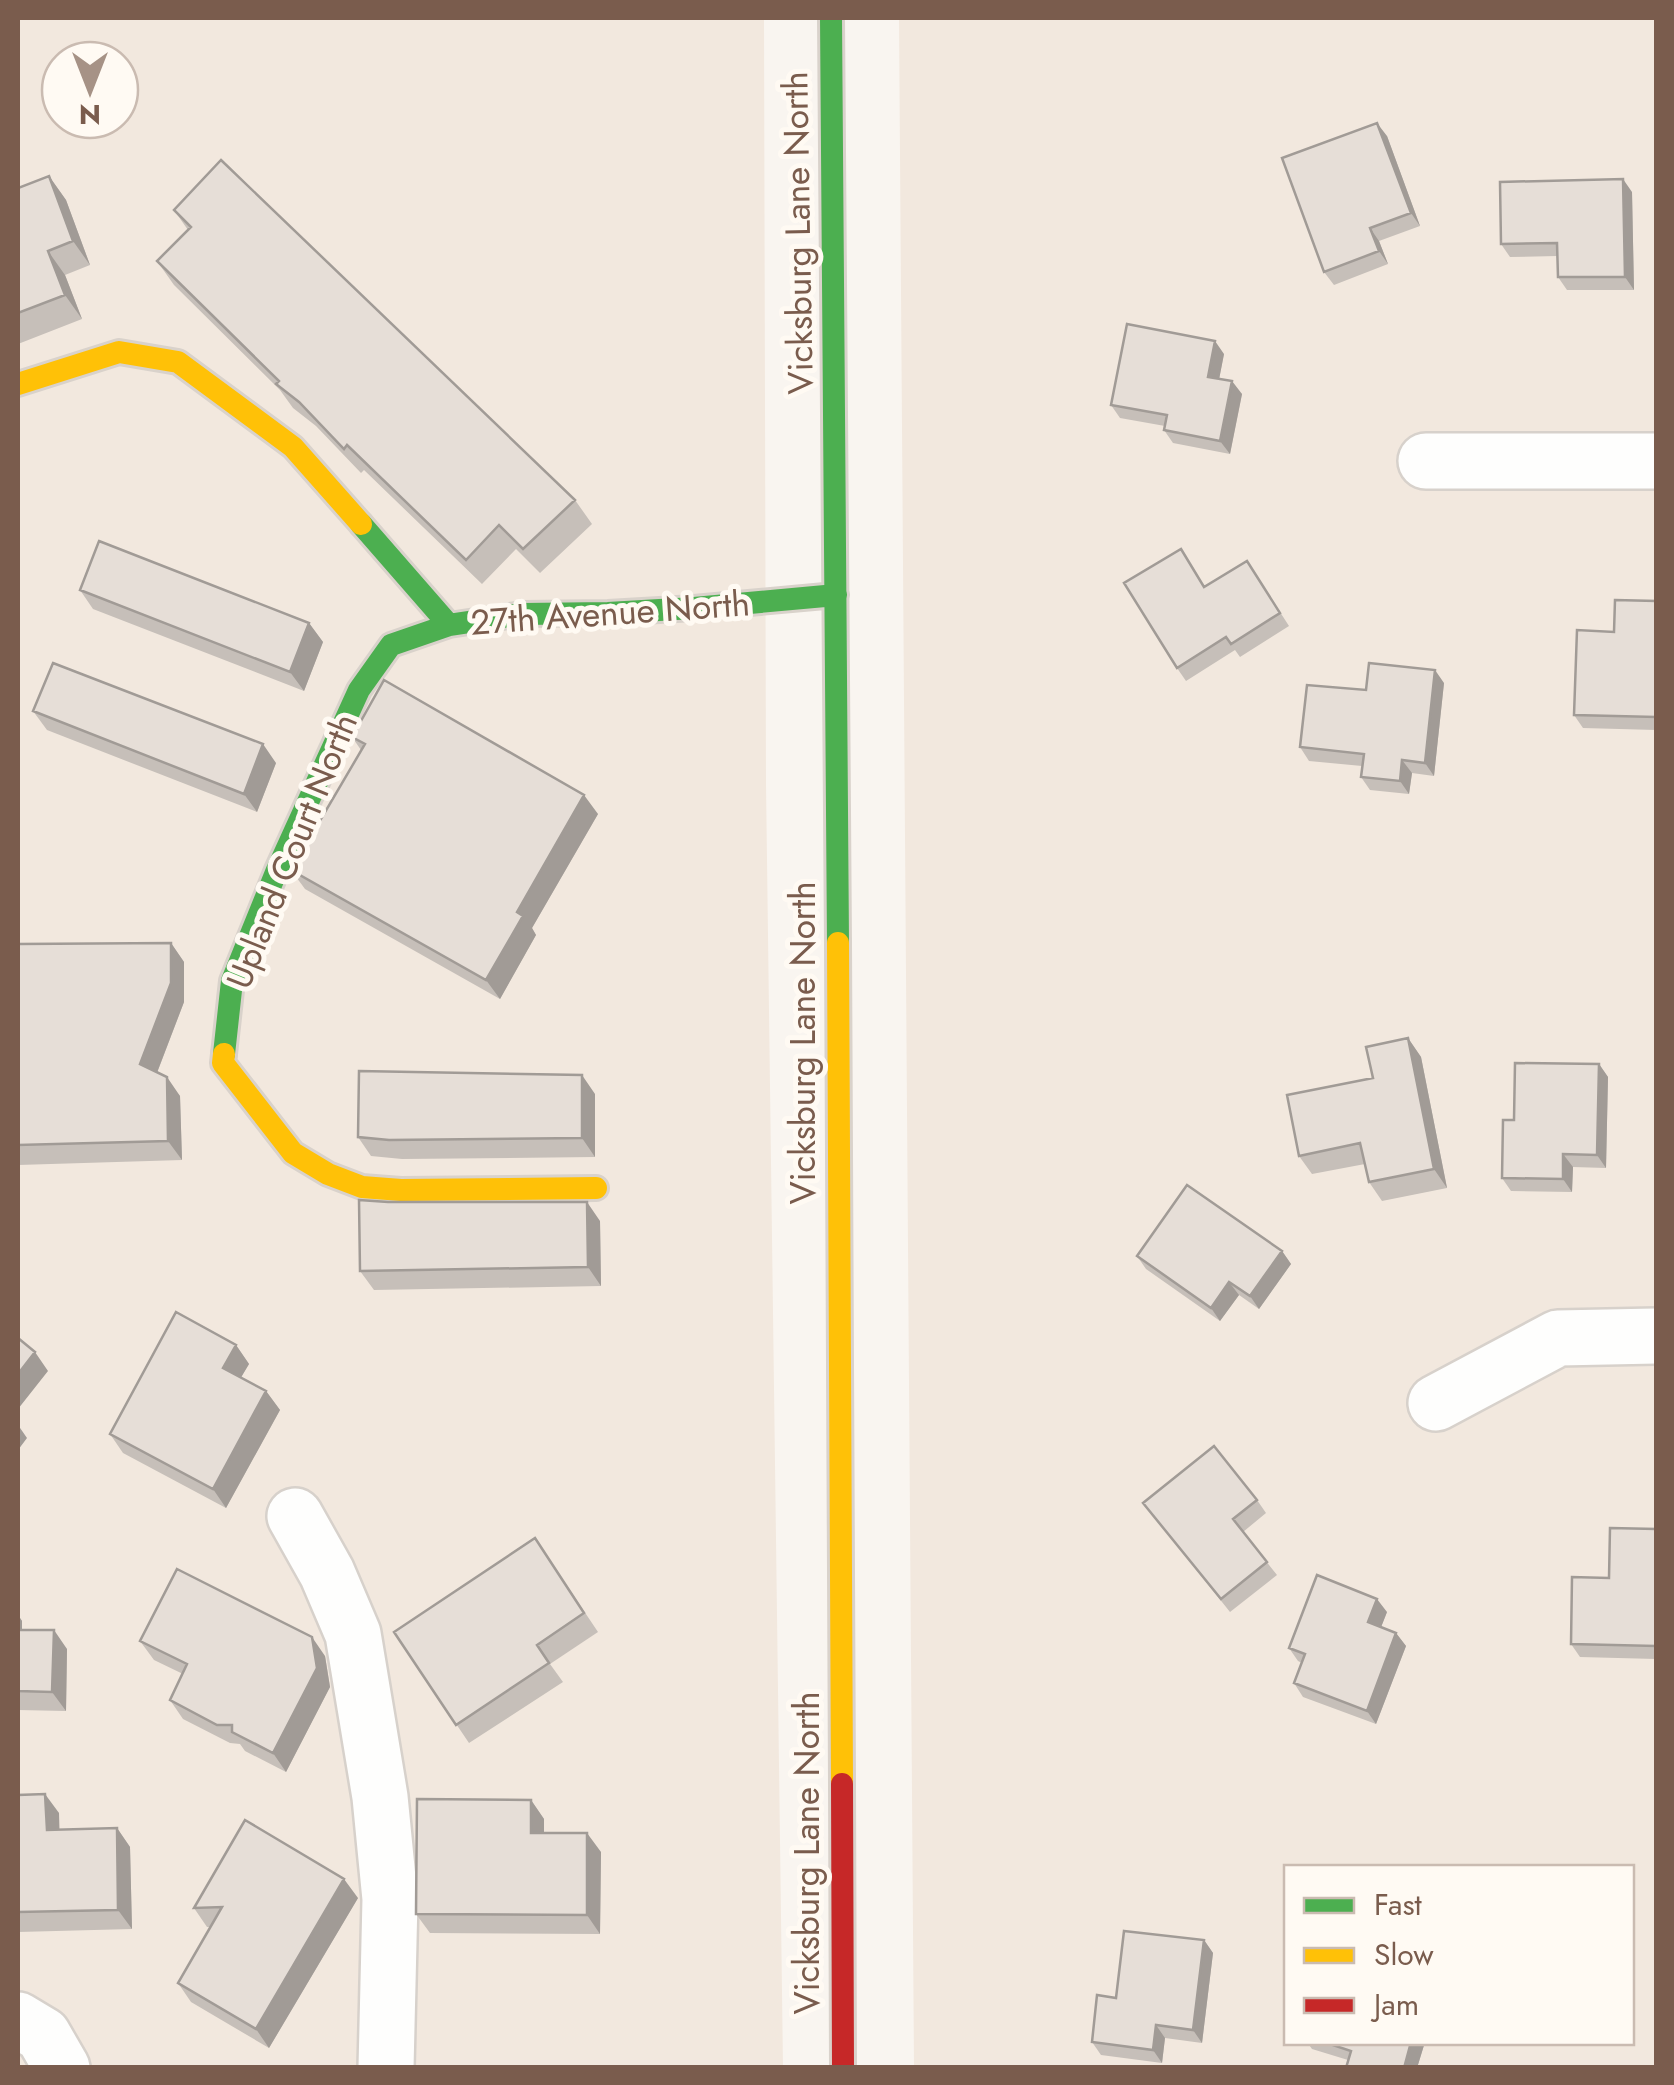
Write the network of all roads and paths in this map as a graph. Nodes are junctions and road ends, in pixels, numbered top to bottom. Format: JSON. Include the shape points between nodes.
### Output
{"nodes":[{"id":1,"x":831,"y":18,"type":"edge"},
{"id":2,"x":18,"y":384,"type":"edge"},
{"id":3,"x":1426,"y":461,"type":"dead end"},
{"id":4,"x":1656,"y":461,"type":"edge"},
{"id":5,"x":836,"y":596,"type":"junction"},
{"id":6,"x":448,"y":625,"type":"junction"},
{"id":7,"x":596,"y":1188,"type":"dead end"},
{"id":8,"x":1656,"y":1336,"type":"edge"},
{"id":9,"x":1436,"y":1403,"type":"dead end"},
{"id":10,"x":294,"y":1516,"type":"dead end"},
{"id":11,"x":18,"y":2020,"type":"edge"},
{"id":12,"x":62,"y":2068,"type":"edge"},
{"id":13,"x":386,"y":2068,"type":"edge"},
{"id":14,"x":843,"y":2068,"type":"edge"}],
"edges":[{"from":1,"to":5,"type":"main road","name":"Vicksburg Lane North"},
{"from":2,"to":6,"type":"main road","name":"27th Avenue North","via":[[119,352],[178,362],[293,447]]},
{"from":3,"to":4,"type":"street"},
{"from":5,"to":6,"type":"main road","name":"27th Avenue North","via":[[524,614]]},
{"from":5,"to":14,"type":"main road","name":"Vicksburg Lane North"},
{"from":6,"to":7,"type":"main road","name":"Upland Court North","via":[[392,645],[359,690],[232,981],[223,1063],[293,1153],[362,1187]]},
{"from":8,"to":9,"type":"street","via":[[1558,1338]]},
{"from":10,"to":13,"type":"street","via":[[354,1634],[390,1899]]},
{"from":11,"to":12,"type":"street","via":[[43,2035]]}]}
